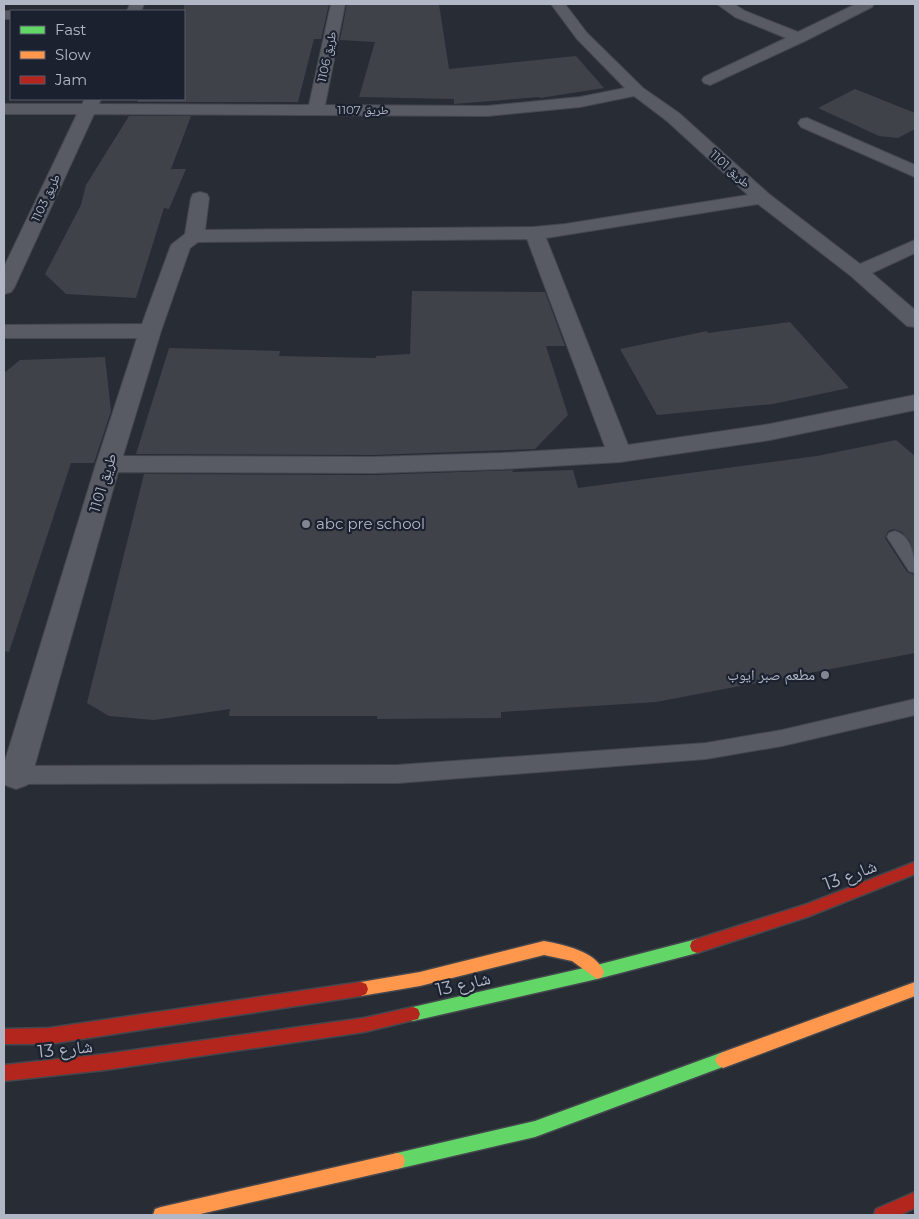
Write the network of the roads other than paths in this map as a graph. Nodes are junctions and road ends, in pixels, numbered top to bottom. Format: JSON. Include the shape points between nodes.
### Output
{"nodes":[{"id":1,"x":338,"y":4,"type":"edge"},
{"id":2,"x":558,"y":4,"type":"edge"},
{"id":3,"x":724,"y":4,"type":"edge"},
{"id":4,"x":867,"y":4,"type":"edge"},
{"id":5,"x":800,"y":38,"type":"junction"},
{"id":6,"x":710,"y":80,"type":"dead end"},
{"id":7,"x":637,"y":91,"type":"junction"},
{"id":8,"x":90,"y":104,"type":"edge"},
{"id":9,"x":4,"y":109,"type":"edge"},
{"id":10,"x":316,"y":110,"type":"junction"},
{"id":11,"x":807,"y":123,"type":"dead end"},
{"id":12,"x":915,"y":151,"type":"edge"},
{"id":13,"x":896,"y":162,"type":"junction"},
{"id":14,"x":915,"y":172,"type":"edge"},
{"id":15,"x":200,"y":198,"type":"dead end"},
{"id":16,"x":762,"y":198,"type":"junction"},
{"id":17,"x":534,"y":234,"type":"junction"},
{"id":18,"x":194,"y":236,"type":"junction"},
{"id":19,"x":4,"y":241,"type":"edge"},
{"id":20,"x":26,"y":241,"type":"junction"},
{"id":21,"x":915,"y":246,"type":"edge"},
{"id":22,"x":858,"y":272,"type":"junction"},
{"id":23,"x":4,"y":288,"type":"edge"},
{"id":24,"x":915,"y":322,"type":"edge"},
{"id":25,"x":4,"y":331,"type":"edge"},
{"id":26,"x":150,"y":331,"type":"junction"},
{"id":27,"x":915,"y":403,"type":"edge"},
{"id":28,"x":620,"y":454,"type":"junction"},
{"id":29,"x":108,"y":464,"type":"junction"},
{"id":30,"x":895,"y":537,"type":"dead end"},
{"id":31,"x":915,"y":567,"type":"edge"},
{"id":32,"x":915,"y":707,"type":"edge"},
{"id":33,"x":10,"y":775,"type":"edge"},
{"id":34,"x":915,"y":868,"type":"edge"},
{"id":35,"x":597,"y":972,"type":"junction"},
{"id":36,"x":915,"y":989,"type":"edge"},
{"id":37,"x":4,"y":1037,"type":"edge"},
{"id":38,"x":4,"y":1073,"type":"edge"},
{"id":39,"x":915,"y":1200,"type":"edge"},
{"id":40,"x":161,"y":1215,"type":"edge"},
{"id":41,"x":882,"y":1215,"type":"edge"}],
"edges":[{"from":1,"to":10,"type":"street","name":"طريق 1106"},
{"from":2,"to":7,"type":"street","name":"طريق 1101","via":[[582,36]]},
{"from":3,"to":5,"type":"street","via":[[740,14]]},
{"from":4,"to":5,"type":"street"},
{"from":5,"to":6,"type":"street"},
{"from":7,"to":10,"type":"street","name":"طريق 1107","via":[[580,102],[487,111]]},
{"from":7,"to":16,"type":"street","name":"طريق 1101","via":[[673,117]]},
{"from":8,"to":9,"type":"street"},
{"from":8,"to":10,"type":"street","name":"طريق 1107"},
{"from":8,"to":20,"type":"street","name":"طريق 1103"},
{"from":11,"to":13,"type":"street"},
{"from":12,"to":13,"type":"street"},
{"from":13,"to":14,"type":"street"},
{"from":15,"to":18,"type":"street"},
{"from":16,"to":17,"type":"street"},
{"from":16,"to":22,"type":"street","name":"طريق 1101"},
{"from":17,"to":18,"type":"street"},
{"from":17,"to":28,"type":"street"},
{"from":18,"to":26,"type":"street","name":"طريق 1101","via":[[181,245]]},
{"from":19,"to":20,"type":"street"},
{"from":20,"to":23,"type":"street","name":"طريق 1103"},
{"from":21,"to":22,"type":"street"},
{"from":22,"to":24,"type":"street","name":"طريق 1101"},
{"from":25,"to":26,"type":"street"},
{"from":26,"to":29,"type":"street","name":"طريق 1101"},
{"from":27,"to":28,"type":"street","via":[[770,432]]},
{"from":28,"to":29,"type":"street","via":[[373,465]]},
{"from":29,"to":33,"type":"street","name":"طريق 1101"},
{"from":30,"to":31,"type":"lane"},
{"from":32,"to":33,"type":"lane","via":[[706,751],[398,774]]},
{"from":34,"to":35,"type":"main road","name":"شارع 13","via":[[737,935]]},
{"from":35,"to":37,"type":"main road","via":[[574,955],[544,948],[420,979],[49,1036]]},
{"from":35,"to":38,"type":"main road","name":"شارع 13","via":[[364,1025]]},
{"from":36,"to":40,"type":"main road","via":[[535,1129]]},
{"from":39,"to":41,"type":"main road"}]}
